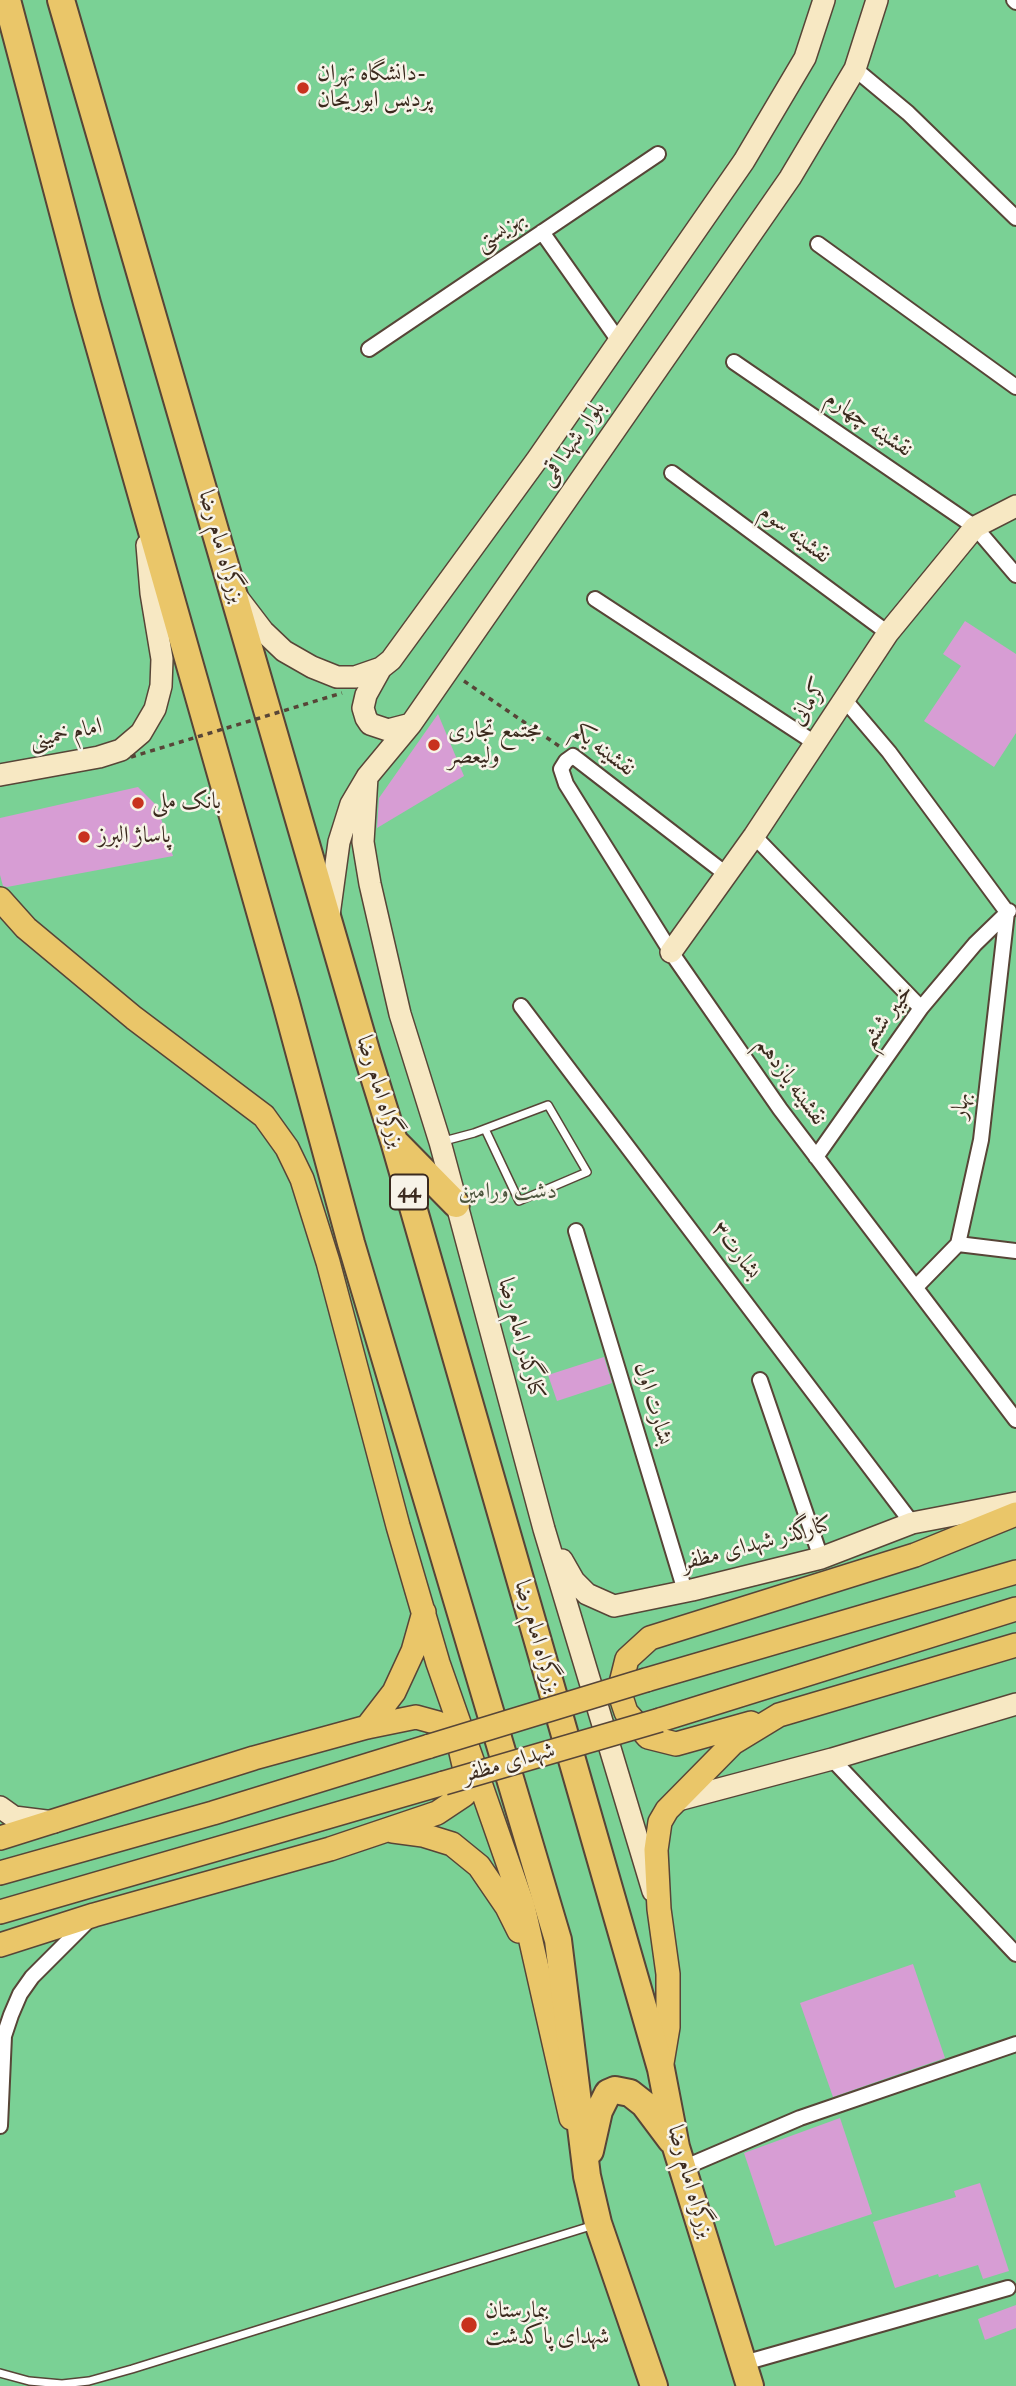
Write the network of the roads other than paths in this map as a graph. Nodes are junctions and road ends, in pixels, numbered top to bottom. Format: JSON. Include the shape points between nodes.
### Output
{"nodes":[{"id":1,"x":7,"y":0,"type":"edge"},
{"id":2,"x":61,"y":0,"type":"edge"},
{"id":3,"x":824,"y":0,"type":"edge"},
{"id":4,"x":877,"y":0,"type":"edge"},
{"id":5,"x":855,"y":69,"type":"junction"},
{"id":6,"x":658,"y":154,"type":"dead end"},
{"id":7,"x":1016,"y":218,"type":"edge"},
{"id":8,"x":541,"y":232,"type":"junction"},
{"id":9,"x":818,"y":244,"type":"dead end"},
{"id":10,"x":619,"y":341,"type":"junction"},
{"id":11,"x":369,"y":349,"type":"dead end"},
{"id":12,"x":734,"y":362,"type":"dead end"},
{"id":13,"x":1016,"y":387,"type":"edge"},
{"id":14,"x":672,"y":473,"type":"dead end"},
{"id":15,"x":1016,"y":506,"type":"edge"},
{"id":16,"x":144,"y":508,"type":"junction"},
{"id":17,"x":975,"y":527,"type":"junction"},
{"id":18,"x":1016,"y":575,"type":"edge"},
{"id":19,"x":232,"y":591,"type":"junction"},
{"id":20,"x":595,"y":599,"type":"dead end"},
{"id":21,"x":888,"y":633,"type":"junction"},
{"id":22,"x":381,"y":668,"type":"junction"},
{"id":23,"x":844,"y":699,"type":"junction"},
{"id":24,"x":411,"y":724,"type":"junction"},
{"id":25,"x":815,"y":743,"type":"junction"},
{"id":26,"x":573,"y":756,"type":"joint"},
{"id":27,"x":0,"y":775,"type":"edge"},
{"id":28,"x":367,"y":777,"type":"junction"},
{"id":29,"x":754,"y":836,"type":"junction"},
{"id":30,"x":726,"y":874,"type":"junction"},
{"id":31,"x":0,"y":899,"type":"edge"},
{"id":32,"x":1012,"y":910,"type":"edge"},
{"id":33,"x":329,"y":921,"type":"junction"},
{"id":34,"x":671,"y":952,"type":"junction"},
{"id":35,"x":522,"y":1006,"type":"dead end"},
{"id":36,"x":921,"y":1008,"type":"junction"},
{"id":37,"x":485,"y":1129,"type":"junction"},
{"id":38,"x":394,"y":1141,"type":"junction"},
{"id":39,"x":440,"y":1142,"type":"junction"},
{"id":40,"x":816,"y":1157,"type":"junction"},
{"id":41,"x":457,"y":1204,"type":"junction"},
{"id":42,"x":576,"y":1231,"type":"dead end"},
{"id":43,"x":958,"y":1244,"type":"junction"},
{"id":44,"x":1016,"y":1251,"type":"edge"},
{"id":45,"x":916,"y":1287,"type":"junction"},
{"id":46,"x":760,"y":1380,"type":"dead end"},
{"id":47,"x":1016,"y":1420,"type":"edge"},
{"id":48,"x":1016,"y":1503,"type":"edge"},
{"id":49,"x":1016,"y":1514,"type":"edge"},
{"id":50,"x":912,"y":1523,"type":"junction"},
{"id":51,"x":544,"y":1529,"type":"junction"},
{"id":52,"x":821,"y":1559,"type":"junction"},
{"id":53,"x":1016,"y":1572,"type":"edge"},
{"id":54,"x":685,"y":1591,"type":"junction"},
{"id":55,"x":1016,"y":1609,"type":"edge"},
{"id":56,"x":424,"y":1610,"type":"junction"},
{"id":57,"x":1015,"y":1646,"type":"edge"},
{"id":58,"x":1016,"y":1704,"type":"edge"},
{"id":59,"x":779,"y":1715,"type":"junction"},
{"id":60,"x":367,"y":1727,"type":"junction"},
{"id":61,"x":832,"y":1759,"type":"junction"},
{"id":62,"x":678,"y":1800,"type":"junction"},
{"id":63,"x":0,"y":1807,"type":"edge"},
{"id":64,"x":56,"y":1822,"type":"junction"},
{"id":65,"x":386,"y":1830,"type":"junction"},
{"id":66,"x":6,"y":1836,"type":"edge"},
{"id":67,"x":1,"y":1873,"type":"edge"},
{"id":68,"x":659,"y":1909,"type":"junction"},
{"id":69,"x":2,"y":1911,"type":"edge"},
{"id":70,"x":94,"y":1915,"type":"junction"},
{"id":71,"x":0,"y":1945,"type":"edge"},
{"id":72,"x":1016,"y":1954,"type":"edge"},
{"id":73,"x":536,"y":1964,"type":"junction"},
{"id":74,"x":1016,"y":2044,"type":"edge"},
{"id":75,"x":661,"y":2068,"type":"junction"},
{"id":76,"x":0,"y":2126,"type":"edge"},
{"id":77,"x":679,"y":2158,"type":"junction"},
{"id":78,"x":587,"y":2176,"type":"junction"},
{"id":79,"x":598,"y":2223,"type":"junction"},
{"id":80,"x":1007,"y":2288,"type":"dead end"},
{"id":81,"x":0,"y":2373,"type":"edge"},
{"id":82,"x":747,"y":2375,"type":"edge"},
{"id":83,"x":654,"y":2386,"type":"edge"}],
"edges":[{"from":1,"to":16,"type":"highway"},
{"from":2,"to":19,"type":"highway","name":"بزرگراه امام رضا","number":"44"},
{"from":3,"to":10,"type":"main road","name":"بلوار شهدا قمی","via":[[805,58],[744,161]]},
{"from":4,"to":5,"type":"main road","name":"بلوار شهدا قمی"},
{"from":5,"to":7,"type":"street","via":[[908,113]]},
{"from":5,"to":24,"type":"main road","name":"بلوار شهدا قمی","via":[[790,178]]},
{"from":6,"to":8,"type":"street","name":"بهزیستی"},
{"from":8,"to":10,"type":"street"},
{"from":8,"to":11,"type":"street","name":"بهزیستی"},
{"from":9,"to":13,"type":"street"},
{"from":10,"to":22,"type":"main road","name":"بلوار شهدا قمی","via":[[425,615]]},
{"from":12,"to":17,"type":"street","name":"نقشینه چهارم"},
{"from":14,"to":21,"type":"street","name":"نقشینه سوم"},
{"from":15,"to":17,"type":"main road","name":"کرمانی"},
{"from":16,"to":27,"type":"main road","name":"امام خمینی","via":[[162,659],[155,709],[141,733],[121,750]]},
{"from":16,"to":78,"type":"highway","via":[[351,1243],[558,1940]]},
{"from":17,"to":18,"type":"street","name":"نقشینه چهارم"},
{"from":17,"to":21,"type":"main road","name":"کرمانی"},
{"from":19,"to":22,"type":"main road","via":[[284,651],[312,667],[337,677],[355,677]]},
{"from":19,"to":33,"type":"highway","name":"بزرگراه امام رضا","number":"44"},
{"from":20,"to":25,"type":"street"},
{"from":21,"to":23,"type":"main road","name":"کرمانی"},
{"from":22,"to":24,"type":"main road","name":"بلوار شهدا قمی","via":[[366,695],[366,718],[388,730]]},
{"from":23,"to":25,"type":"main road","name":"کرمانی"},
{"from":23,"to":32,"type":"street"},
{"from":24,"to":28,"type":"main road","name":"بلوار شهدا قمی"},
{"from":25,"to":29,"type":"main road","name":"کرمانی"},
{"from":26,"to":30,"type":"street","name":"نقشینه یکم"},
{"from":26,"to":34,"type":"street","name":"نقشینه یازدهم","via":[[561,769],[566,784]]},
{"from":28,"to":33,"type":"main road","name":"بلوار شهدا قمی","via":[[351,804],[339,842]]},
{"from":28,"to":39,"type":"main road","name":"کنارگذر امام رضا","via":[[363,842],[370,884],[400,1014]]},
{"from":29,"to":30,"type":"main road","name":"کرمانی"},
{"from":29,"to":36,"type":"street"},
{"from":30,"to":34,"type":"main road","name":"کرمانی"},
{"from":31,"to":56,"type":"main road","via":[[26,928],[134,1018],[264,1116],[287,1148],[302,1179],[328,1262]]},
{"from":32,"to":36,"type":"street","name":"خیبر ششم","via":[[975,944]]},
{"from":32,"to":43,"type":"street","name":"بهار","via":[[981,1140]]},
{"from":33,"to":38,"type":"highway","name":"بزرگراه امام رضا","number":"44"},
{"from":34,"to":40,"type":"street","name":"نقشینه یازدهم"},
{"from":35,"to":50,"type":"street","name":"بشارت۳"},
{"from":36,"to":40,"type":"street","name":"خیبر ششم"},
{"from":37,"to":37,"type":"lane","via":[[548,1105],[587,1172],[519,1201]]},
{"from":37,"to":39,"type":"lane"},
{"from":38,"to":41,"type":"highway"},
{"from":38,"to":75,"type":"highway","name":"بزرگراه امام رضا","number":"44"},
{"from":39,"to":41,"type":"main road","name":"کنارگذر امام رضا"},
{"from":40,"to":45,"type":"street","name":"نقشینه یازدهم"},
{"from":41,"to":51,"type":"main road","name":"کنارگذر امام رضا"},
{"from":42,"to":54,"type":"street","name":"بشارت اول"},
{"from":43,"to":44,"type":"street"},
{"from":43,"to":45,"type":"street"},
{"from":45,"to":47,"type":"street","name":"نقشینه یازدهم"},
{"from":46,"to":52,"type":"street"},
{"from":48,"to":50,"type":"main road","name":"کنارگذر شهدای مظفر"},
{"from":49,"to":59,"type":"main road","via":[[915,1555],[650,1638],[627,1660],[619,1691],[626,1712],[648,1737],[676,1744]]},
{"from":50,"to":52,"type":"main road","name":"کنارگذر شهدای مظفر"},
{"from":51,"to":54,"type":"main road","name":"کنارگذر شهدای مظفر","via":[[574,1581],[587,1594],[614,1606]]},
{"from":51,"to":68,"type":"main road","name":"کنارگذر امام رضا"},
{"from":52,"to":54,"type":"main road","name":"کنارگذر شهدای مظفر"},
{"from":53,"to":67,"type":"main road","name":"شهدای مظفر","bridge":true},
{"from":55,"to":69,"type":"main road","name":"شهدای مظفر","bridge":true,"via":[[660,1720]]},
{"from":56,"to":60,"type":"main road","via":[[413,1651],[394,1692]]},
{"from":56,"to":73,"type":"main road","via":[[523,1906]]},
{"from":57,"to":59,"type":"main road"},
{"from":58,"to":61,"type":"main road"},
{"from":59,"to":62,"type":"main road","via":[[733,1743]]},
{"from":60,"to":64,"type":"main road"},
{"from":60,"to":65,"type":"main road","via":[[416,1717],[438,1723],[460,1748],[466,1774],[464,1795],[437,1813]]},
{"from":61,"to":62,"type":"main road"},
{"from":61,"to":72,"type":"street"},
{"from":62,"to":68,"type":"main road","via":[[660,1822],[656,1850]]},
{"from":63,"to":64,"type":"main road","via":[[14,1816]]},
{"from":64,"to":66,"type":"main road"},
{"from":65,"to":70,"type":"main road"},
{"from":65,"to":73,"type":"main road","via":[[452,1844],[479,1866],[507,1907]]},
{"from":68,"to":75,"type":"main road","via":[[668,1974],[668,2027]]},
{"from":70,"to":71,"type":"main road"},
{"from":70,"to":76,"type":"street","via":[[20,1994],[4,2036]]},
{"from":73,"to":78,"type":"main road"},
{"from":74,"to":77,"type":"street"},
{"from":75,"to":77,"type":"highway","name":"بزرگراه امام رضا","number":"44"},
{"from":77,"to":78,"type":"highway","via":[[644,2104],[630,2093],[615,2090],[608,2093],[599,2111]]},
{"from":77,"to":82,"type":"highway","name":"بزرگراه امام رضا","number":"44"},
{"from":78,"to":79,"type":"highway"},
{"from":79,"to":81,"type":"lane","via":[[89,2381],[62,2384]]},
{"from":79,"to":83,"type":"highway"},
{"from":80,"to":82,"type":"street"}]}
